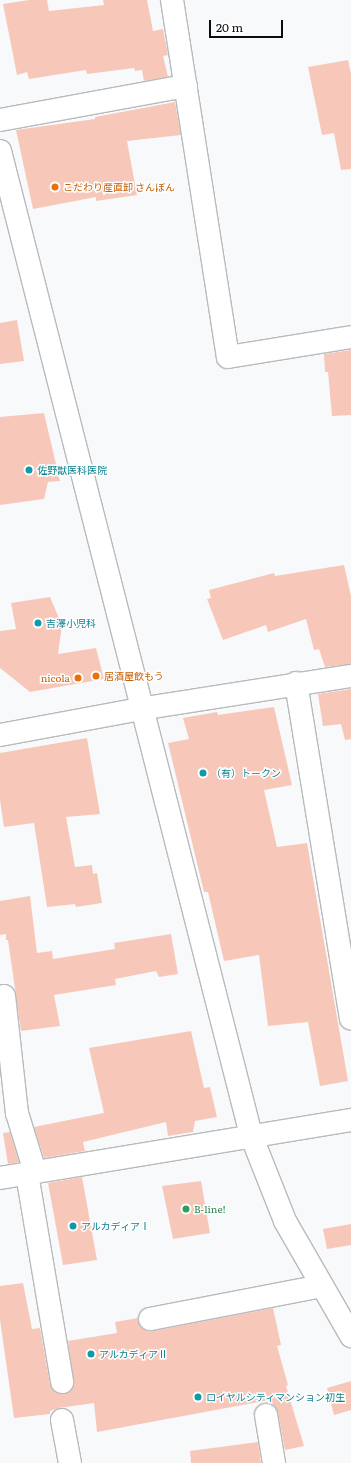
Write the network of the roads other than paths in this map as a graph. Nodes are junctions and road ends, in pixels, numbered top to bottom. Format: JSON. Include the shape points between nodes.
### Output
{"nodes":[{"id":1,"x":172,"y":0,"type":"edge"},
{"id":2,"x":186,"y":86,"type":"junction"},
{"id":3,"x":0,"y":120,"type":"edge"},
{"id":4,"x":0,"y":151,"type":"edge"},
{"id":5,"x":351,"y":337,"type":"edge"},
{"id":6,"x":351,"y":676,"type":"edge"},
{"id":7,"x":296,"y":683,"type":"junction"},
{"id":8,"x":140,"y":709,"type":"junction"},
{"id":9,"x":0,"y":735,"type":"edge"},
{"id":10,"x":348,"y":979,"type":"edge"},
{"id":11,"x":4,"y":996,"type":"dead end"},
{"id":12,"x":351,"y":1019,"type":"edge"},
{"id":13,"x":351,"y":1120,"type":"edge"},
{"id":14,"x":251,"y":1135,"type":"junction"},
{"id":15,"x":31,"y":1173,"type":"junction"},
{"id":16,"x":0,"y":1178,"type":"edge"},
{"id":17,"x":322,"y":1286,"type":"junction"},
{"id":18,"x":150,"y":1319,"type":"dead end"},
{"id":19,"x":351,"y":1336,"type":"edge"},
{"id":20,"x":62,"y":1382,"type":"dead end"},
{"id":21,"x":266,"y":1415,"type":"dead end"},
{"id":22,"x":62,"y":1420,"type":"dead end"},
{"id":23,"x":70,"y":1463,"type":"edge"},
{"id":24,"x":274,"y":1463,"type":"edge"}],
"edges":[{"from":1,"to":2,"type":"street"},
{"from":2,"to":3,"type":"street"},
{"from":2,"to":5,"type":"street","via":[[228,357]]},
{"from":4,"to":8,"type":"street"},
{"from":6,"to":7,"type":"street"},
{"from":7,"to":8,"type":"street"},
{"from":7,"to":10,"type":"street"},
{"from":8,"to":9,"type":"street"},
{"from":8,"to":14,"type":"street"},
{"from":10,"to":12,"type":"street"},
{"from":11,"to":15,"type":"street","via":[[17,1113]]},
{"from":13,"to":14,"type":"street"},
{"from":14,"to":15,"type":"street"},
{"from":14,"to":17,"type":"street","via":[[284,1221]]},
{"from":15,"to":16,"type":"street"},
{"from":15,"to":20,"type":"street"},
{"from":17,"to":18,"type":"street"},
{"from":17,"to":19,"type":"street"},
{"from":21,"to":24,"type":"street"},
{"from":22,"to":23,"type":"street"}]}
